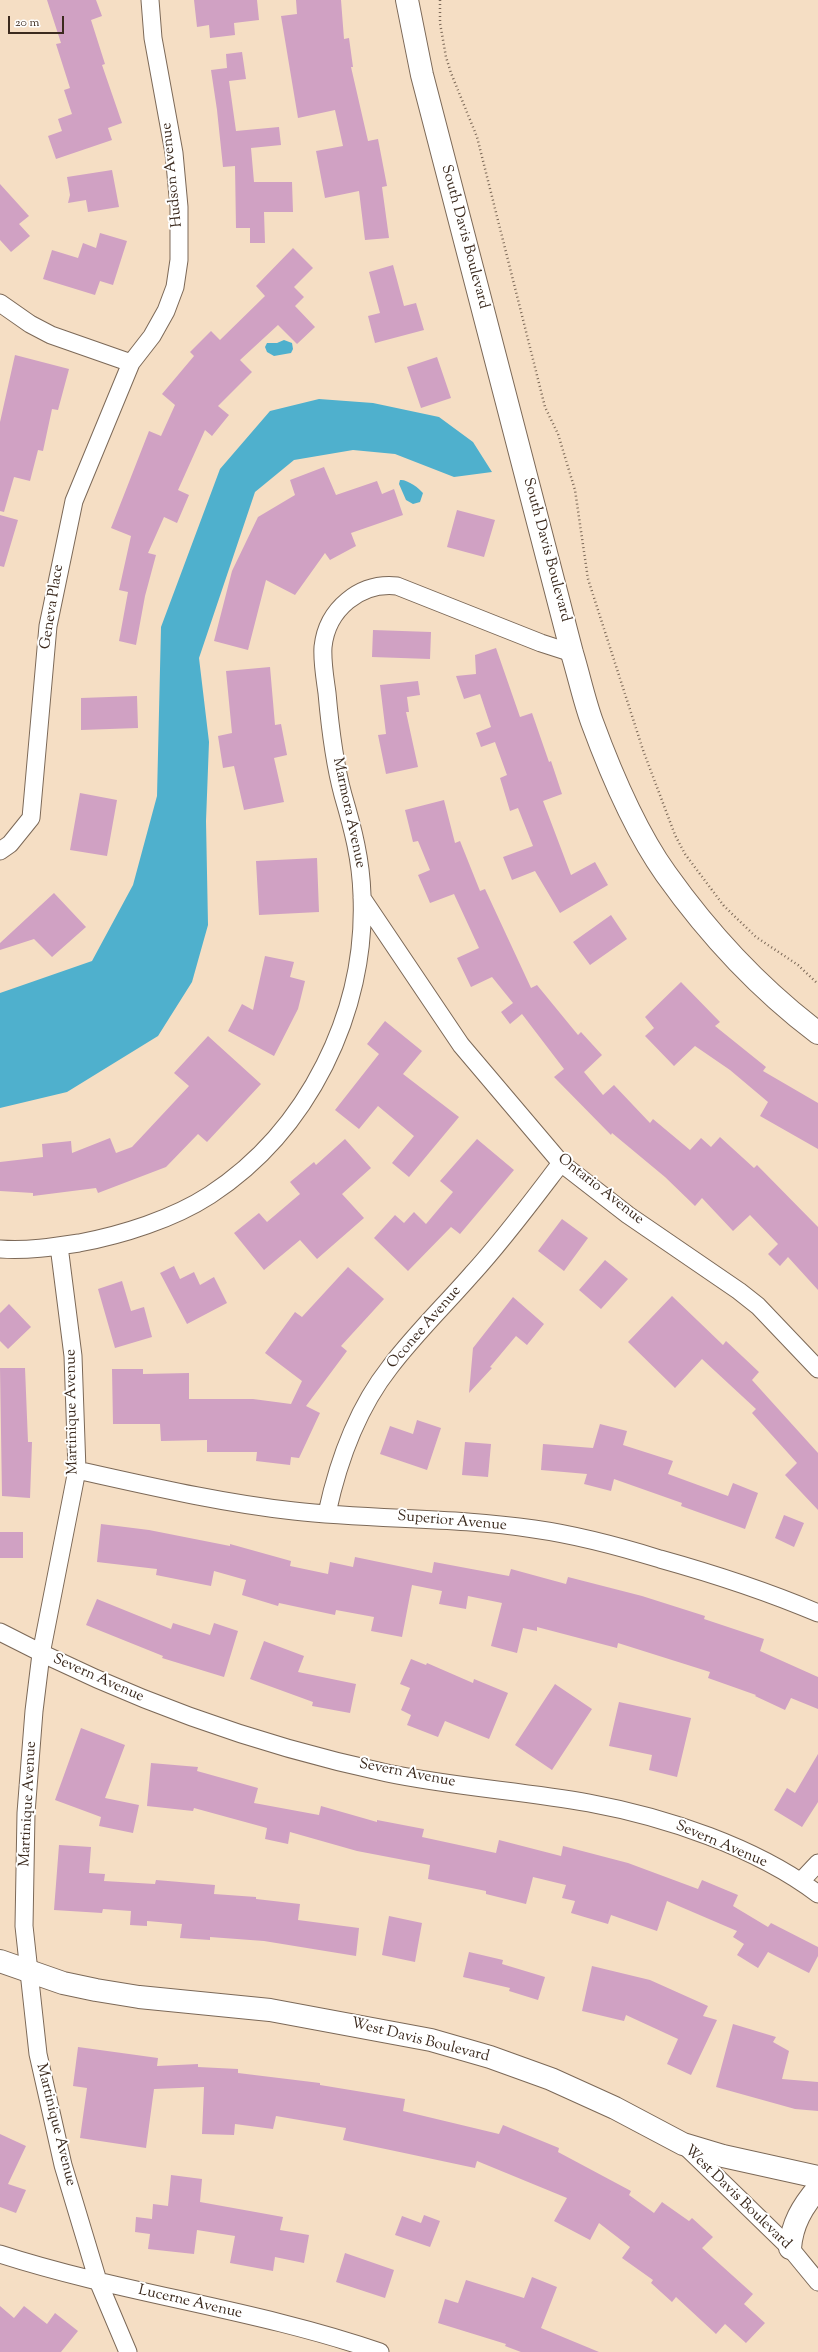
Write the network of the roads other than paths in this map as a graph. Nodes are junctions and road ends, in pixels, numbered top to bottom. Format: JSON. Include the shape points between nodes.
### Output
{"nodes":[{"id":1,"x":150,"y":0,"type":"edge"},
{"id":2,"x":407,"y":0,"type":"edge"},
{"id":3,"x":0,"y":303,"type":"edge"},
{"id":4,"x":131,"y":363,"type":"junction"},
{"id":5,"x":572,"y":653,"type":"junction"},
{"id":6,"x":0,"y":851,"type":"edge"},
{"id":7,"x":362,"y":898,"type":"junction"},
{"id":8,"x":818,"y":1033,"type":"edge"},
{"id":9,"x":561,"y":1163,"type":"junction"},
{"id":10,"x":59,"y":1246,"type":"junction"},
{"id":11,"x":0,"y":1249,"type":"edge"},
{"id":12,"x":818,"y":1369,"type":"edge"},
{"id":13,"x":77,"y":1470,"type":"junction"},
{"id":14,"x":327,"y":1513,"type":"junction"},
{"id":15,"x":818,"y":1613,"type":"edge"},
{"id":16,"x":0,"y":1632,"type":"edge"},
{"id":17,"x":41,"y":1654,"type":"junction"},
{"id":18,"x":818,"y":1863,"type":"edge"},
{"id":19,"x":801,"y":1881,"type":"junction"},
{"id":20,"x":818,"y":1894,"type":"edge"},
{"id":21,"x":0,"y":1961,"type":"edge"},
{"id":22,"x":28,"y":1972,"type":"junction"},
{"id":23,"x":683,"y":2144,"type":"junction"},
{"id":24,"x":818,"y":2177,"type":"edge"},
{"id":25,"x":818,"y":2188,"type":"edge"},
{"id":26,"x":790,"y":2248,"type":"junction"},
{"id":27,"x":0,"y":2254,"type":"edge"},
{"id":28,"x":98,"y":2281,"type":"junction"},
{"id":29,"x":818,"y":2282,"type":"edge"},
{"id":30,"x":128,"y":2352,"type":"edge"},
{"id":31,"x":380,"y":2352,"type":"edge"}],
"edges":[{"from":1,"to":4,"type":"street","name":"Hudson Avenue","via":[[153,38],[174,153],[179,206],[179,260],[175,287],[166,311],[152,336]]},
{"from":2,"to":5,"type":"street","name":"South Davis Boulevard","via":[[422,75]]},
{"from":3,"to":4,"type":"street","via":[[51,335]]},
{"from":4,"to":6,"type":"street","name":"Geneva Place","via":[[74,502],[59,564],[48,626],[31,818],[10,844]]},
{"from":5,"to":7,"type":"street","name":"Marmora Avenue","via":[[397,586],[386,584],[371,587],[355,594],[341,607],[330,622],[326,633],[323,657],[331,735],[343,794],[360,856]]},
{"from":5,"to":8,"type":"street","name":"South Davis Boulevard","via":[[592,722],[610,767],[631,813],[665,873],[712,932],[760,983],[791,1013]]},
{"from":7,"to":9,"type":"street","name":"Ontario Avenue","via":[[461,1045]]},
{"from":7,"to":10,"type":"street","name":"Marmora Avenue","via":[[356,978],[339,1032],[316,1083],[266,1147],[227,1183],[191,1206],[124,1232]]},
{"from":9,"to":12,"type":"street","name":"Ontario Avenue","via":[[628,1215],[739,1290]]},
{"from":9,"to":14,"type":"street","name":"Oconee Avenue","via":[[495,1248],[389,1368],[366,1403],[349,1441],[334,1478]]},
{"from":10,"to":11,"type":"street","name":"Marmora Avenue","via":[[31,1250]]},
{"from":10,"to":13,"type":"street","name":"Martinique Avenue","via":[[73,1356]]},
{"from":13,"to":14,"type":"street","name":"Superior Avenue","via":[[203,1499]]},
{"from":13,"to":17,"type":"street","name":"Martinique Avenue"},
{"from":14,"to":15,"type":"street","name":"Superior Avenue","via":[[466,1521],[534,1529],[604,1542],[769,1592]]},
{"from":16,"to":17,"type":"street","name":"Severn Avenue"},
{"from":17,"to":19,"type":"street","name":"Severn Avenue","via":[[174,1712],[273,1745],[387,1772],[455,1785],[589,1803],[644,1816],[698,1833]]},
{"from":17,"to":22,"type":"street","name":"Martinique Avenue","via":[[26,1814],[24,1926]]},
{"from":18,"to":19,"type":"street"},
{"from":19,"to":20,"type":"street","name":"Severn Avenue"},
{"from":21,"to":22,"type":"street","name":"West Davis Boulevard"},
{"from":22,"to":23,"type":"street","name":"West Davis Boulevard","via":[[96,1990],[139,1997],[270,2010],[431,2040],[552,2079],[615,2108]]},
{"from":22,"to":28,"type":"street","name":"Martinique Avenue","via":[[38,2054],[61,2158]]},
{"from":23,"to":24,"type":"street","via":[[723,2156]]},
{"from":23,"to":26,"type":"street","name":"West Davis Boulevard"},
{"from":25,"to":26,"type":"street","via":[[799,2213],[791,2236]]},
{"from":26,"to":29,"type":"street","name":"West Davis Boulevard"},
{"from":27,"to":28,"type":"street","name":"Lucerne Avenue"},
{"from":28,"to":30,"type":"street","name":"Martinique Avenue"},
{"from":28,"to":31,"type":"street","name":"Lucerne Avenue","via":[[331,2336]]}]}
